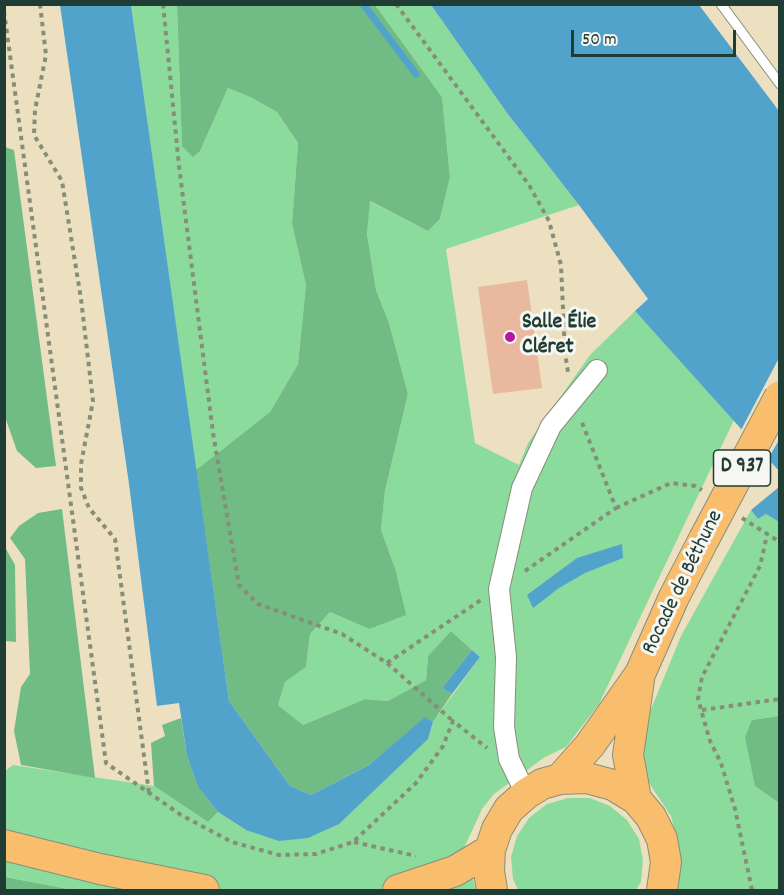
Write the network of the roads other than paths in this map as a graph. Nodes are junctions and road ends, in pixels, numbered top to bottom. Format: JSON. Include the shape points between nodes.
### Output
{"nodes":[{"id":1,"x":722,"y":4,"type":"edge"},
{"id":2,"x":780,"y":84,"type":"edge"},
{"id":3,"x":597,"y":370,"type":"dead end"},
{"id":4,"x":780,"y":396,"type":"edge"},
{"id":5,"x":640,"y":674,"type":"junction"},
{"id":6,"x":560,"y":779,"type":"junction"},
{"id":7,"x":526,"y":794,"type":"junction"},
{"id":8,"x":636,"y":799,"type":"junction"},
{"id":9,"x":4,"y":845,"type":"edge"},
{"id":10,"x":490,"y":850,"type":"junction"},
{"id":11,"x":204,"y":891,"type":"edge"},
{"id":12,"x":398,"y":891,"type":"edge"},
{"id":13,"x":492,"y":891,"type":"edge"},
{"id":14,"x":662,"y":891,"type":"edge"}],
"edges":[{"from":1,"to":2,"type":"lane"},
{"from":3,"to":7,"type":"street","via":[[551,426],[522,488],[499,589],[506,657],[504,727],[509,759]]},
{"from":4,"to":5,"type":"main road","name":"Rocade de Béthune","number":"D 937","bridge":true,"via":[[674,597]]},
{"from":5,"to":6,"type":"main road","name":"Rocade de Béthune","number":"D 937","via":[[590,745]]},
{"from":5,"to":8,"type":"main road","name":"Rocade de Béthune","number":"D 937","via":[[628,755]]},
{"from":6,"to":7,"type":"main road"},
{"from":6,"to":8,"type":"main road","via":[[604,782]]},
{"from":7,"to":10,"type":"main road","via":[[509,809]]},
{"from":8,"to":14,"type":"main road","via":[[662,838],[666,862]]},
{"from":9,"to":11,"type":"main road"},
{"from":10,"to":12,"type":"main road","via":[[455,870]]},
{"from":10,"to":13,"type":"main road"}]}
